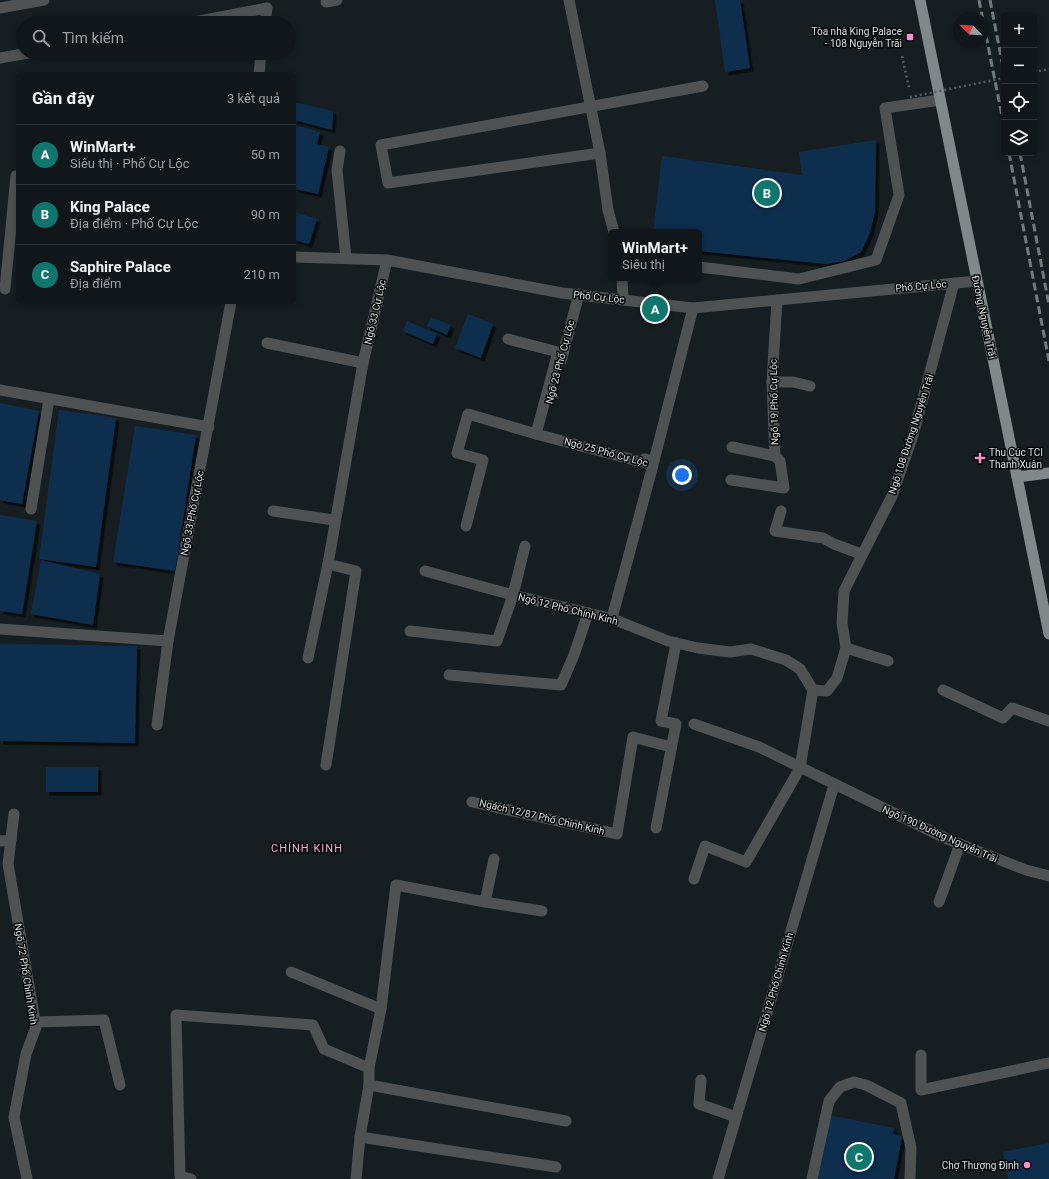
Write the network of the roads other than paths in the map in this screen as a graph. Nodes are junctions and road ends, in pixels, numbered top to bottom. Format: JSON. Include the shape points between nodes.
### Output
{"nodes":[{"id":1,"x":44,"y":0,"type":"edge"},
{"id":2,"x":569,"y":0,"type":"edge"},
{"id":3,"x":920,"y":0,"type":"edge"},
{"id":4,"x":0,"y":8,"type":"edge"},
{"id":5,"x":225,"y":16,"type":"edge"},
{"id":6,"x":265,"y":16,"type":"edge"},
{"id":7,"x":16,"y":55,"type":"edge"},
{"id":8,"x":0,"y":58,"type":"edge"},
{"id":9,"x":260,"y":60,"type":"edge"},
{"id":10,"x":259,"y":72,"type":"edge"},
{"id":11,"x":703,"y":86,"type":"dead end"},
{"id":12,"x":940,"y":100,"type":"junction"},
{"id":13,"x":591,"y":106,"type":"junction"},
{"id":14,"x":340,"y":151,"type":"dead end"},
{"id":15,"x":600,"y":152,"type":"junction"},
{"id":16,"x":16,"y":176,"type":"edge"},
{"id":17,"x":613,"y":229,"type":"edge"},
{"id":18,"x":296,"y":257,"type":"edge"},
{"id":19,"x":346,"y":258,"type":"junction"},
{"id":20,"x":387,"y":260,"type":"junction"},
{"id":21,"x":702,"y":267,"type":"edge"},
{"id":22,"x":622,"y":281,"type":"edge"},
{"id":23,"x":977,"y":281,"type":"junction"},
{"id":24,"x":954,"y":283,"type":"junction"},
{"id":25,"x":5,"y":289,"type":"dead end"},
{"id":26,"x":579,"y":294,"type":"junction"},
{"id":27,"x":623,"y":299,"type":"junction"},
{"id":28,"x":777,"y":300,"type":"junction"},
{"id":29,"x":231,"y":304,"type":"edge"},
{"id":30,"x":693,"y":308,"type":"junction"},
{"id":31,"x":508,"y":339,"type":"dead end"},
{"id":32,"x":267,"y":343,"type":"dead end"},
{"id":33,"x":363,"y":364,"type":"junction"},
{"id":34,"x":772,"y":382,"type":"junction"},
{"id":35,"x":810,"y":386,"type":"dead end"},
{"id":36,"x":0,"y":390,"type":"edge"},
{"id":37,"x":49,"y":399,"type":"junction"},
{"id":38,"x":209,"y":427,"type":"junction"},
{"id":39,"x":539,"y":432,"type":"junction"},
{"id":40,"x":732,"y":447,"type":"dead end"},
{"id":41,"x":775,"y":456,"type":"junction"},
{"id":42,"x":1049,"y":473,"type":"edge"},
{"id":43,"x":1017,"y":477,"type":"junction"},
{"id":44,"x":731,"y":480,"type":"dead end"},
{"id":45,"x":31,"y":509,"type":"dead end"},
{"id":46,"x":273,"y":511,"type":"dead end"},
{"id":47,"x":781,"y":511,"type":"dead end"},
{"id":48,"x":334,"y":520,"type":"junction"},
{"id":49,"x":466,"y":526,"type":"dead end"},
{"id":50,"x":525,"y":546,"type":"dead end"},
{"id":51,"x":861,"y":554,"type":"junction"},
{"id":52,"x":328,"y":564,"type":"junction"},
{"id":53,"x":425,"y":571,"type":"dead end"},
{"id":54,"x":513,"y":595,"type":"junction"},
{"id":55,"x":588,"y":613,"type":"junction"},
{"id":56,"x":1047,"y":617,"type":"edge"},
{"id":57,"x":612,"y":618,"type":"junction"},
{"id":58,"x":0,"y":630,"type":"edge"},
{"id":59,"x":410,"y":631,"type":"dead end"},
{"id":60,"x":1049,"y":634,"type":"edge"},
{"id":61,"x":168,"y":641,"type":"junction"},
{"id":62,"x":676,"y":643,"type":"junction"},
{"id":63,"x":846,"y":648,"type":"junction"},
{"id":64,"x":308,"y":658,"type":"dead end"},
{"id":65,"x":888,"y":661,"type":"dead end"},
{"id":66,"x":449,"y":675,"type":"dead end"},
{"id":67,"x":813,"y":690,"type":"junction"},
{"id":68,"x":943,"y":690,"type":"dead end"},
{"id":69,"x":1049,"y":720,"type":"edge"},
{"id":70,"x":694,"y":724,"type":"dead end"},
{"id":71,"x":157,"y":725,"type":"dead end"},
{"id":72,"x":671,"y":747,"type":"junction"},
{"id":73,"x":326,"y":765,"type":"dead end"},
{"id":74,"x":800,"y":768,"type":"junction"},
{"id":75,"x":834,"y":786,"type":"junction"},
{"id":76,"x":472,"y":802,"type":"dead end"},
{"id":77,"x":14,"y":814,"type":"dead end"},
{"id":78,"x":656,"y":828,"type":"dead end"},
{"id":79,"x":6,"y":841,"type":"edge"},
{"id":80,"x":960,"y":844,"type":"junction"},
{"id":81,"x":494,"y":858,"type":"dead end"},
{"id":82,"x":5,"y":874,"type":"edge"},
{"id":83,"x":1049,"y":876,"type":"edge"},
{"id":84,"x":694,"y":879,"type":"dead end"},
{"id":85,"x":485,"y":902,"type":"junction"},
{"id":86,"x":939,"y":902,"type":"dead end"},
{"id":87,"x":542,"y":911,"type":"dead end"},
{"id":88,"x":291,"y":972,"type":"dead end"},
{"id":89,"x":381,"y":1009,"type":"junction"},
{"id":90,"x":36,"y":1022,"type":"junction"},
{"id":91,"x":921,"y":1055,"type":"dead end"},
{"id":92,"x":1049,"y":1063,"type":"edge"},
{"id":93,"x":369,"y":1068,"type":"junction"},
{"id":94,"x":701,"y":1080,"type":"dead end"},
{"id":95,"x":120,"y":1085,"type":"dead end"},
{"id":96,"x":369,"y":1085,"type":"junction"},
{"id":97,"x":736,"y":1117,"type":"junction"},
{"id":98,"x":566,"y":1121,"type":"dead end"},
{"id":99,"x":360,"y":1137,"type":"junction"},
{"id":100,"x":556,"y":1167,"type":"dead end"},
{"id":101,"x":22,"y":1179,"type":"edge"},
{"id":102,"x":26,"y":1179,"type":"edge"},
{"id":103,"x":191,"y":1179,"type":"edge"},
{"id":104,"x":356,"y":1179,"type":"edge"},
{"id":105,"x":718,"y":1179,"type":"edge"},
{"id":106,"x":812,"y":1179,"type":"edge"},
{"id":107,"x":910,"y":1179,"type":"edge"}],
"edges":[{"from":1,"to":4,"type":"street"},
{"from":2,"to":13,"type":"street"},
{"from":3,"to":12,"type":"main road","name":"Đường Nguyễn Trãi"},
{"from":5,"to":6,"type":"street","via":[[266,8]]},
{"from":7,"to":8,"type":"street"},
{"from":9,"to":10,"type":"street"},
{"from":11,"to":13,"type":"street"},
{"from":12,"to":21,"type":"street","via":[[885,108],[899,195],[876,260],[799,279]]},
{"from":12,"to":23,"type":"main road","name":"Đường Nguyễn Trãi"},
{"from":13,"to":15,"type":"street"},
{"from":13,"to":15,"type":"street","via":[[381,145],[388,183]]},
{"from":14,"to":19,"type":"street","via":[[337,170]]},
{"from":15,"to":17,"type":"street"},
{"from":16,"to":25,"type":"street"},
{"from":18,"to":19,"type":"street","name":"Phố Cự Lộc"},
{"from":19,"to":20,"type":"street","name":"Phố Cự Lộc"},
{"from":20,"to":26,"type":"street","name":"Phố Cự Lộc"},
{"from":20,"to":33,"type":"street","name":"Ngõ 33 Cự Lộc"},
{"from":22,"to":27,"type":"street"},
{"from":23,"to":24,"type":"street","name":"Phố Cự Lộc"},
{"from":23,"to":43,"type":"main road","name":"Đường Nguyễn Trãi"},
{"from":24,"to":28,"type":"street","name":"Phố Cự Lộc"},
{"from":24,"to":51,"type":"street","name":"Ngõ 108 Đường Nguyễn Trãi","via":[[938,349],[892,496]]},
{"from":26,"to":27,"type":"street","name":"Phố Cự Lộc"},
{"from":26,"to":39,"type":"street","name":"Ngõ 23 Phố Cự Lộc"},
{"from":27,"to":30,"type":"street","name":"Phố Cự Lộc"},
{"from":28,"to":30,"type":"street","name":"Phố Cự Lộc"},
{"from":28,"to":34,"type":"street","name":"Ngõ 19 Phố Cự Lộc"},
{"from":29,"to":38,"type":"street","name":"Ngõ 33 Phố Cự Lộc"},
{"from":30,"to":39,"type":"street","via":[[654,462]]},
{"from":31,"to":39,"type":"street","via":[[558,352]]},
{"from":32,"to":33,"type":"street"},
{"from":33,"to":48,"type":"street"},
{"from":34,"to":35,"type":"street","via":[[792,382]]},
{"from":34,"to":41,"type":"street","name":"Ngõ 19 Phố Cự Lộc"},
{"from":36,"to":37,"type":"street"},
{"from":37,"to":38,"type":"street"},
{"from":37,"to":45,"type":"street"},
{"from":38,"to":61,"type":"street","name":"Ngõ 33 Phố Cự Lộc"},
{"from":39,"to":49,"type":"street","via":[[468,414],[456,452],[483,460]]},
{"from":39,"to":57,"type":"street","name":"Ngõ 25 Phố Cự Lộc","via":[[653,465]]},
{"from":40,"to":41,"type":"street","name":"Ngõ 19 Phố Cự Lộc"},
{"from":41,"to":44,"type":"street","name":"Ngõ 19 Phố Cự Lộc","via":[[780,461],[784,488]]},
{"from":42,"to":43,"type":"main road"},
{"from":43,"to":56,"type":"main road","name":"Đường Nguyễn Trãi"},
{"from":46,"to":48,"type":"street"},
{"from":47,"to":51,"type":"street","via":[[775,531],[824,538]]},
{"from":48,"to":52,"type":"street"},
{"from":50,"to":54,"type":"street"},
{"from":51,"to":63,"type":"street","name":"Ngõ 108 Đường Nguyễn Trãi","via":[[844,591],[842,623]]},
{"from":52,"to":64,"type":"street"},
{"from":52,"to":73,"type":"street","via":[[356,572]]},
{"from":53,"to":54,"type":"street","name":"Ngõ 12 Phố Chính Kinh"},
{"from":54,"to":55,"type":"street","name":"Ngõ 12 Phố Chính Kinh"},
{"from":54,"to":59,"type":"street","via":[[497,641]]},
{"from":55,"to":57,"type":"street","name":"Ngõ 12 Phố Chính Kinh"},
{"from":55,"to":66,"type":"street","via":[[561,685]]},
{"from":56,"to":60,"type":"main road","name":"Đường Nguyễn Trãi"},
{"from":57,"to":62,"type":"street","name":"Ngõ 12 Phố Chính Kinh"},
{"from":58,"to":61,"type":"street"},
{"from":61,"to":71,"type":"street","name":"Ngõ 33 Phố Cự Lộc"},
{"from":62,"to":67,"type":"street","name":"Ngõ 12 Phố Chính Kinh","via":[[730,652],[751,649],[786,660],[800,669]]},
{"from":62,"to":72,"type":"street","via":[[661,721],[676,724]]},
{"from":63,"to":65,"type":"street"},
{"from":63,"to":67,"type":"street","via":[[837,678],[827,691]]},
{"from":67,"to":74,"type":"street"},
{"from":68,"to":69,"type":"street","via":[[1003,718],[1012,708]]},
{"from":70,"to":74,"type":"street","name":"Ngõ 190 Đường Nguyễn Trãi","via":[[759,747]]},
{"from":72,"to":76,"type":"street","name":"Ngách 12/87 Phố Chính Kinh","via":[[633,737],[617,834]]},
{"from":72,"to":78,"type":"street"},
{"from":74,"to":75,"type":"street","name":"Ngõ 190 Đường Nguyễn Trãi"},
{"from":74,"to":84,"type":"street","via":[[746,862],[705,846]]},
{"from":75,"to":80,"type":"street","name":"Ngõ 190 Đường Nguyễn Trãi"},
{"from":75,"to":97,"type":"street","name":"Ngõ 12 Phố Chính Kinh"},
{"from":77,"to":79,"type":"street","name":"Ngõ 72 Phố Chính Kinh"},
{"from":79,"to":82,"type":"street","name":"Ngõ 72 Phố Chính Kinh","via":[[8,864]]},
{"from":80,"to":83,"type":"street","name":"Ngõ 190 Đường Nguyễn Trãi","via":[[1026,870]]},
{"from":80,"to":86,"type":"street"},
{"from":81,"to":85,"type":"street"},
{"from":82,"to":90,"type":"street","name":"Ngõ 72 Phố Chính Kinh"},
{"from":85,"to":87,"type":"street"},
{"from":85,"to":89,"type":"street","via":[[396,885]]},
{"from":88,"to":89,"type":"street"},
{"from":89,"to":93,"type":"street"},
{"from":90,"to":95,"type":"street","via":[[104,1020]]},
{"from":90,"to":102,"type":"street","name":"Ngõ 72 Phố Chính Kinh","via":[[26,1054],[14,1117]]},
{"from":91,"to":92,"type":"street","via":[[921,1090]]},
{"from":93,"to":96,"type":"street"},
{"from":93,"to":103,"type":"street","via":[[324,1049],[313,1025],[176,1016],[180,1176]]},
{"from":94,"to":97,"type":"street","via":[[699,1104]]},
{"from":96,"to":98,"type":"street"},
{"from":96,"to":99,"type":"street"},
{"from":97,"to":105,"type":"street","name":"Ngõ 12 Phố Chính Kinh"},
{"from":99,"to":100,"type":"street"},
{"from":99,"to":104,"type":"street"},
{"from":101,"to":102,"type":"street"},
{"from":106,"to":107,"type":"street","via":[[830,1101],[840,1087],[854,1082],[901,1102],[911,1148]]}]}
